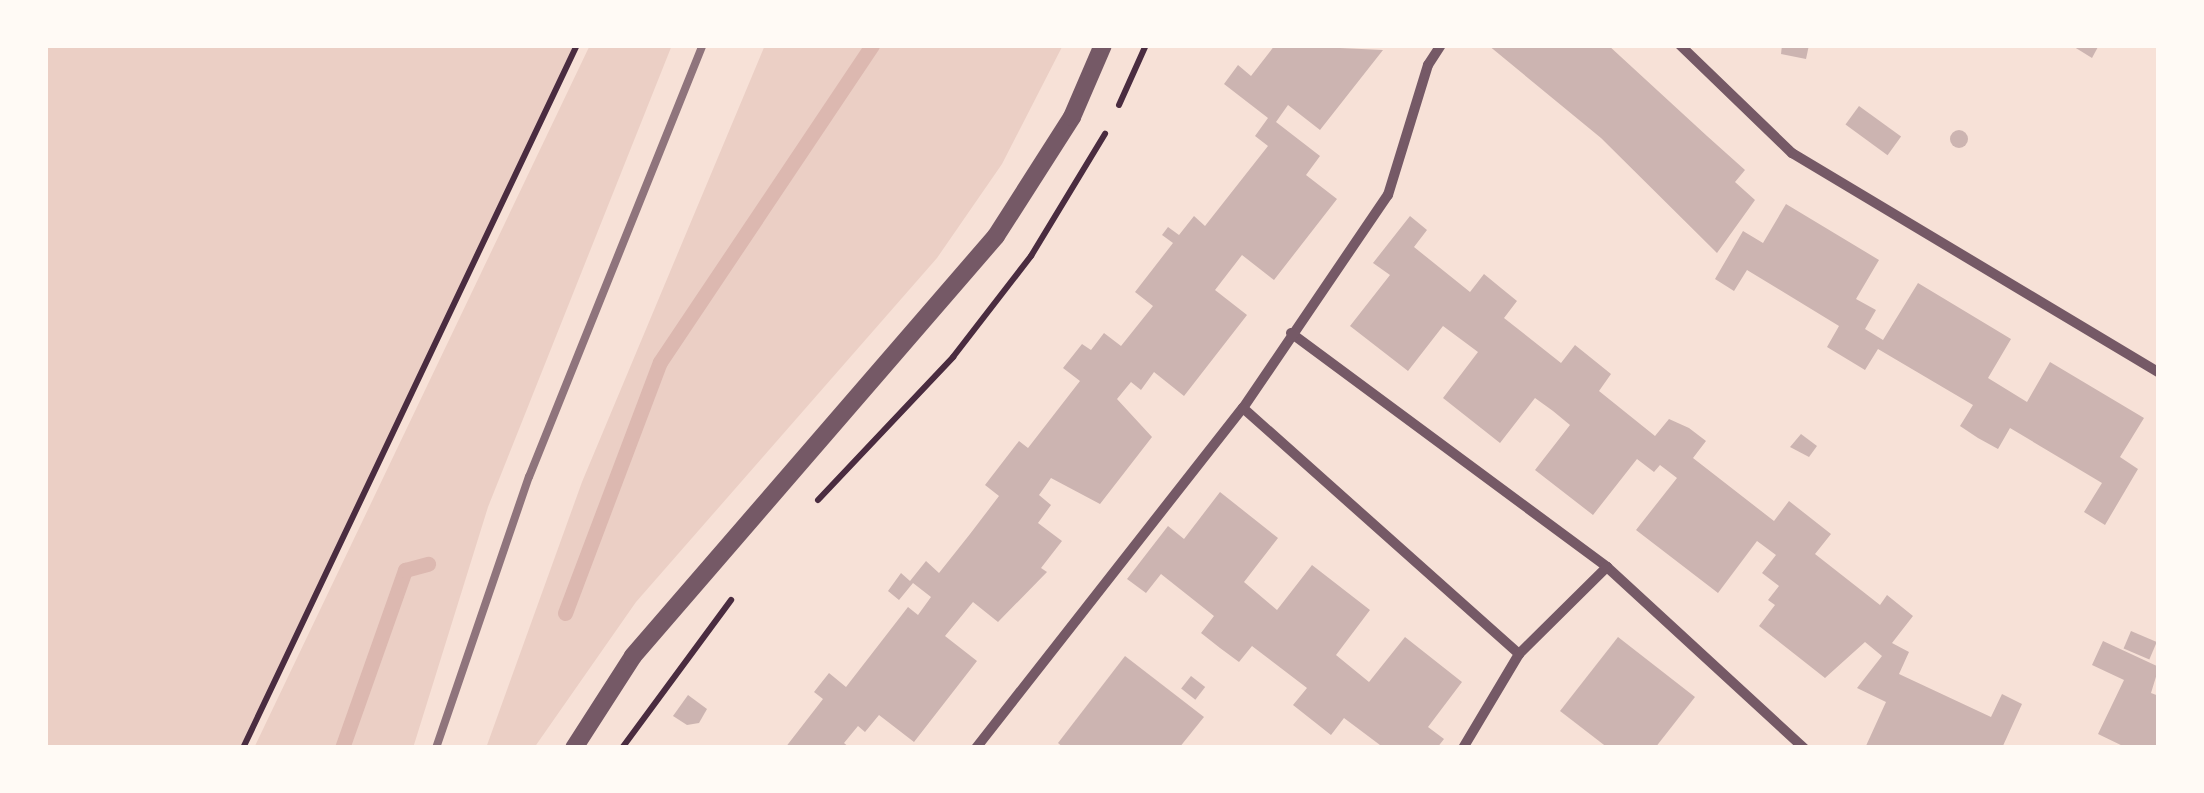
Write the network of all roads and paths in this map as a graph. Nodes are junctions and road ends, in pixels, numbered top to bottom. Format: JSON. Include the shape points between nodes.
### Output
{"nodes":[{"id":1,"x":577,"y":45,"type":"edge"},
{"id":2,"x":1103,"y":45,"type":"edge"},
{"id":3,"x":1441,"y":45,"type":"edge"},
{"id":4,"x":1680,"y":45,"type":"edge"},
{"id":5,"x":1290,"y":332,"type":"junction"},
{"id":6,"x":2159,"y":373,"type":"edge"},
{"id":7,"x":1244,"y":408,"type":"junction"},
{"id":8,"x":1607,"y":567,"type":"junction"},
{"id":9,"x":1519,"y":654,"type":"junction"},
{"id":10,"x":243,"y":748,"type":"edge"},
{"id":11,"x":574,"y":748,"type":"edge"},
{"id":12,"x":976,"y":748,"type":"edge"},
{"id":13,"x":1463,"y":748,"type":"edge"},
{"id":14,"x":1804,"y":748,"type":"edge"}],
"edges":[{"from":1,"to":10,"type":"path"},
{"from":2,"to":11,"type":"street","via":[[1072,117],[996,236],[633,656]]},
{"from":3,"to":5,"type":"street","via":[[1428,65],[1388,196]]},
{"from":4,"to":6,"type":"street","via":[[1792,153]]},
{"from":5,"to":7,"type":"street"},
{"from":5,"to":8,"type":"street"},
{"from":7,"to":9,"type":"street"},
{"from":7,"to":12,"type":"street"},
{"from":8,"to":9,"type":"street"},
{"from":8,"to":14,"type":"street"},
{"from":9,"to":13,"type":"street"}]}
